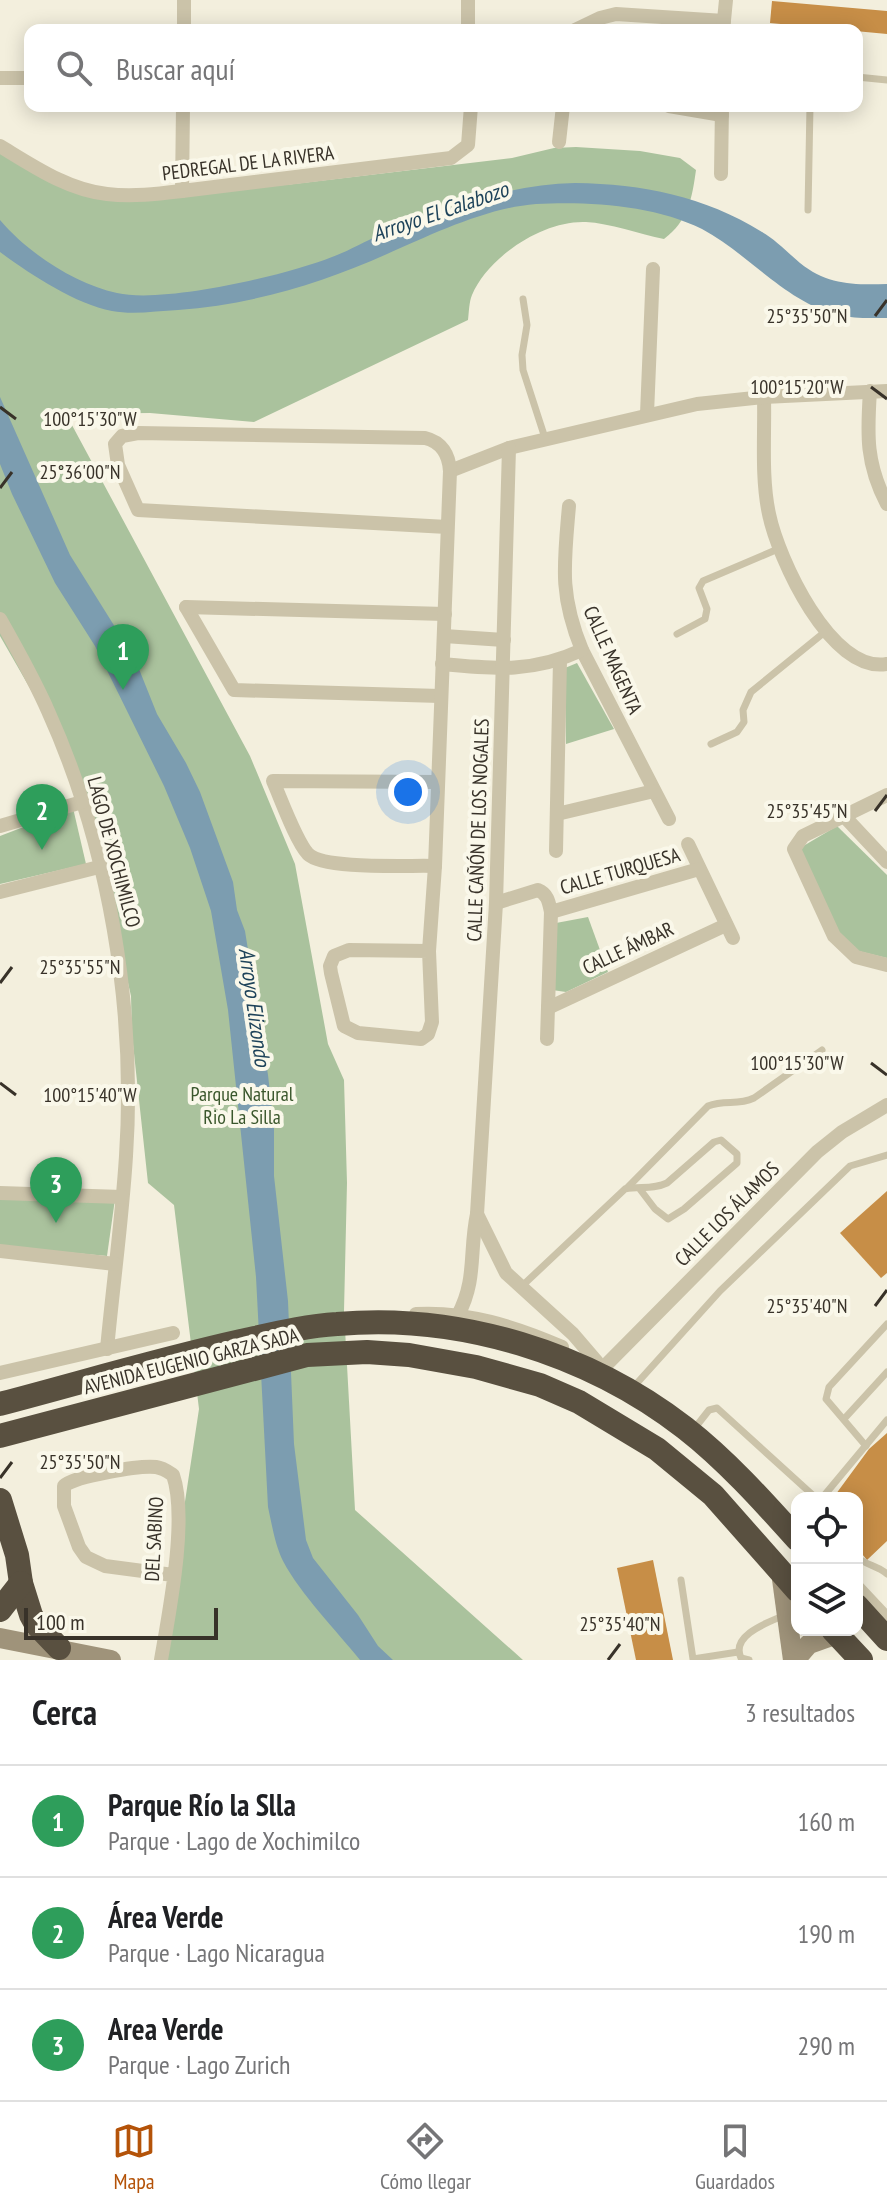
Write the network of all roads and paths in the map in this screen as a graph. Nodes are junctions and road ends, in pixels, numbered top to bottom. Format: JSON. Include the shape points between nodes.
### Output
{"nodes":[{"id":1,"x":184,"y":0,"type":"edge"},
{"id":2,"x":468,"y":0,"type":"edge"},
{"id":3,"x":726,"y":0,"type":"edge"},
{"id":4,"x":184,"y":24,"type":"edge"},
{"id":5,"x":468,"y":24,"type":"edge"},
{"id":6,"x":588,"y":24,"type":"edge"},
{"id":7,"x":706,"y":24,"type":"edge"},
{"id":8,"x":724,"y":24,"type":"edge"},
{"id":9,"x":0,"y":78,"type":"edge"},
{"id":10,"x":24,"y":78,"type":"edge"},
{"id":11,"x":863,"y":78,"type":"edge"},
{"id":12,"x":887,"y":80,"type":"edge"},
{"id":13,"x":183,"y":112,"type":"edge"},
{"id":14,"x":471,"y":112,"type":"edge"},
{"id":15,"x":562,"y":112,"type":"edge"},
{"id":16,"x":722,"y":112,"type":"edge"},
{"id":17,"x":810,"y":112,"type":"edge"},
{"id":18,"x":559,"y":142,"type":"dead end"},
{"id":19,"x":0,"y":146,"type":"edge"},
{"id":20,"x":721,"y":174,"type":"dead end"},
{"id":21,"x":182,"y":191,"type":"junction"},
{"id":22,"x":808,"y":210,"type":"dead end"},
{"id":23,"x":653,"y":269,"type":"dead end"},
{"id":24,"x":523,"y":299,"type":"dead end"},
{"id":25,"x":870,"y":391,"type":"junction"},
{"id":26,"x":887,"y":391,"type":"edge"},
{"id":27,"x":764,"y":397,"type":"junction"},
{"id":28,"x":647,"y":414,"type":"junction"},
{"id":29,"x":545,"y":438,"type":"junction"},
{"id":30,"x":509,"y":448,"type":"junction"},
{"id":31,"x":450,"y":471,"type":"junction"},
{"id":32,"x":887,"y":504,"type":"edge"},
{"id":33,"x":569,"y":506,"type":"dead end"},
{"id":34,"x":447,"y":527,"type":"junction"},
{"id":35,"x":778,"y":549,"type":"junction"},
{"id":36,"x":445,"y":614,"type":"junction"},
{"id":37,"x":0,"y":619,"type":"edge"},
{"id":38,"x":826,"y":631,"type":"junction"},
{"id":39,"x":677,"y":634,"type":"dead end"},
{"id":40,"x":444,"y":636,"type":"junction"},
{"id":41,"x":504,"y":640,"type":"junction"},
{"id":42,"x":582,"y":650,"type":"junction"},
{"id":43,"x":560,"y":660,"type":"junction"},
{"id":44,"x":442,"y":664,"type":"junction"},
{"id":45,"x":880,"y":665,"type":"edge"},
{"id":46,"x":504,"y":670,"type":"junction"},
{"id":47,"x":440,"y":696,"type":"junction"},
{"id":48,"x":711,"y":744,"type":"dead end"},
{"id":49,"x":438,"y":782,"type":"junction"},
{"id":50,"x":654,"y":791,"type":"junction"},
{"id":51,"x":887,"y":795,"type":"edge"},
{"id":52,"x":82,"y":802,"type":"junction"},
{"id":53,"x":557,"y":814,"type":"junction"},
{"id":54,"x":844,"y":816,"type":"junction"},
{"id":55,"x":669,"y":819,"type":"dead end"},
{"id":56,"x":0,"y":826,"type":"edge"},
{"id":57,"x":688,"y":844,"type":"dead end"},
{"id":58,"x":556,"y":851,"type":"dead end"},
{"id":59,"x":887,"y":862,"type":"edge"},
{"id":60,"x":435,"y":866,"type":"junction"},
{"id":61,"x":99,"y":867,"type":"junction"},
{"id":62,"x":699,"y":869,"type":"junction"},
{"id":63,"x":0,"y":892,"type":"edge"},
{"id":64,"x":496,"y":903,"type":"junction"},
{"id":65,"x":551,"y":912,"type":"junction"},
{"id":66,"x":429,"y":951,"type":"junction"},
{"id":67,"x":887,"y":965,"type":"edge"},
{"id":68,"x":548,"y":1008,"type":"junction"},
{"id":69,"x":547,"y":1039,"type":"dead end"},
{"id":70,"x":822,"y":1050,"type":"dead end"},
{"id":71,"x":887,"y":1105,"type":"edge"},
{"id":72,"x":887,"y":1155,"type":"edge"},
{"id":73,"x":639,"y":1188,"type":"junction"},
{"id":74,"x":625,"y":1189,"type":"junction"},
{"id":75,"x":0,"y":1193,"type":"edge"},
{"id":76,"x":122,"y":1197,"type":"junction"},
{"id":77,"x":477,"y":1214,"type":"junction"},
{"id":78,"x":0,"y":1251,"type":"edge"},
{"id":79,"x":115,"y":1264,"type":"junction"},
{"id":80,"x":520,"y":1288,"type":"junction"},
{"id":81,"x":549,"y":1312,"type":"junction"},
{"id":82,"x":458,"y":1315,"type":"junction"},
{"id":83,"x":381,"y":1321,"type":"junction"},
{"id":84,"x":887,"y":1324,"type":"edge"},
{"id":85,"x":173,"y":1333,"type":"dead end"},
{"id":86,"x":536,"y":1336,"type":"junction"},
{"id":87,"x":107,"y":1349,"type":"junction"},
{"id":88,"x":601,"y":1364,"type":"junction"},
{"id":89,"x":887,"y":1372,"type":"edge"},
{"id":90,"x":0,"y":1373,"type":"edge"},
{"id":91,"x":638,"y":1382,"type":"junction"},
{"id":92,"x":0,"y":1404,"type":"edge"},
{"id":93,"x":844,"y":1419,"type":"junction"},
{"id":94,"x":887,"y":1420,"type":"edge"},
{"id":95,"x":698,"y":1424,"type":"junction"},
{"id":96,"x":0,"y":1436,"type":"edge"},
{"id":97,"x":866,"y":1446,"type":"junction"},
{"id":98,"x":812,"y":1492,"type":"edge"},
{"id":99,"x":824,"y":1492,"type":"edge"},
{"id":100,"x":0,"y":1500,"type":"edge"},
{"id":101,"x":791,"y":1515,"type":"edge"},
{"id":102,"x":791,"y":1533,"type":"edge"},
{"id":103,"x":863,"y":1562,"type":"edge"},
{"id":104,"x":887,"y":1574,"type":"edge"},
{"id":105,"x":173,"y":1575,"type":"junction"},
{"id":106,"x":681,"y":1580,"type":"dead end"},
{"id":107,"x":789,"y":1581,"type":"edge"},
{"id":108,"x":21,"y":1583,"type":"junction"},
{"id":109,"x":863,"y":1593,"type":"edge"},
{"id":110,"x":0,"y":1610,"type":"edge"},
{"id":111,"x":863,"y":1613,"type":"edge"},
{"id":112,"x":787,"y":1614,"type":"junction"},
{"id":113,"x":887,"y":1619,"type":"edge"},
{"id":114,"x":826,"y":1636,"type":"edge"},
{"id":115,"x":839,"y":1636,"type":"edge"},
{"id":116,"x":0,"y":1638,"type":"edge"},
{"id":117,"x":887,"y":1639,"type":"edge"},
{"id":118,"x":46,"y":1651,"type":"edge"},
{"id":119,"x":738,"y":1652,"type":"junction"},
{"id":120,"x":111,"y":1660,"type":"edge"},
{"id":121,"x":161,"y":1660,"type":"edge"},
{"id":122,"x":749,"y":1660,"type":"edge"},
{"id":123,"x":794,"y":1660,"type":"edge"},
{"id":124,"x":861,"y":1660,"type":"edge"}],
"edges":[{"from":1,"to":4,"type":"street"},
{"from":2,"to":5,"type":"street"},
{"from":3,"to":8,"type":"street"},
{"from":6,"to":7,"type":"street","via":[[616,14]]},
{"from":9,"to":10,"type":"street"},
{"from":11,"to":12,"type":"lane"},
{"from":13,"to":21,"type":"street"},
{"from":14,"to":21,"type":"street","name":"PEDREGAL DE LA RIVERA","via":[[468,145],[451,158]]},
{"from":15,"to":18,"type":"street"},
{"from":16,"to":20,"type":"street"},
{"from":17,"to":22,"type":"lane"},
{"from":19,"to":21,"type":"street","name":"PEDREGAL DE LA RIVERA","via":[[86,190],[140,195]]},
{"from":23,"to":28,"type":"street"},
{"from":24,"to":29,"type":"lane","via":[[523,370]]},
{"from":25,"to":26,"type":"street"},
{"from":25,"to":27,"type":"street"},
{"from":25,"to":32,"type":"street","via":[[869,460]]},
{"from":27,"to":28,"type":"street"},
{"from":27,"to":35,"type":"street","via":[[768,511]]},
{"from":28,"to":29,"type":"street"},
{"from":29,"to":30,"type":"street"},
{"from":30,"to":31,"type":"street"},
{"from":30,"to":41,"type":"street","name":"CALLE CAÑÓN DE LOS NOGALES"},
{"from":31,"to":34,"type":"street"},
{"from":31,"to":34,"type":"street","via":[[442,447],[425,438],[138,433],[122,436],[114,450],[138,510]]},
{"from":33,"to":42,"type":"street","name":"CALLE MAGENTA","via":[[564,591]]},
{"from":34,"to":36,"type":"street"},
{"from":35,"to":38,"type":"street"},
{"from":35,"to":39,"type":"lane","via":[[703,581],[699,588],[705,619]]},
{"from":36,"to":40,"type":"street"},
{"from":36,"to":47,"type":"street","via":[[186,607],[234,690]]},
{"from":37,"to":52,"type":"street","name":"LAGO DE XOCHIMILCO","via":[[48,710]]},
{"from":38,"to":45,"type":"street","via":[[848,652]]},
{"from":38,"to":48,"type":"lane","via":[[751,692],[737,732]]},
{"from":40,"to":41,"type":"street"},
{"from":40,"to":44,"type":"street"},
{"from":41,"to":46,"type":"street","name":"CALLE CAÑÓN DE LOS NOGALES"},
{"from":42,"to":43,"type":"street"},
{"from":42,"to":50,"type":"street","name":"CALLE MAGENTA"},
{"from":43,"to":46,"type":"street"},
{"from":43,"to":53,"type":"street"},
{"from":44,"to":46,"type":"street"},
{"from":44,"to":47,"type":"street"},
{"from":46,"to":64,"type":"street","name":"CALLE CAÑÓN DE LOS NOGALES"},
{"from":47,"to":49,"type":"street"},
{"from":49,"to":60,"type":"street"},
{"from":49,"to":60,"type":"street","via":[[273,781],[312,857],[336,864]]},
{"from":50,"to":53,"type":"street"},
{"from":50,"to":55,"type":"street","name":"CALLE MAGENTA"},
{"from":51,"to":54,"type":"street"},
{"from":52,"to":56,"type":"street"},
{"from":52,"to":61,"type":"street","name":"LAGO DE XOCHIMILCO"},
{"from":53,"to":58,"type":"street"},
{"from":54,"to":59,"type":"street"},
{"from":54,"to":67,"type":"street","via":[[803,836],[794,849],[834,936],[856,957]]},
{"from":57,"to":62,"type":"street"},
{"from":60,"to":66,"type":"street"},
{"from":61,"to":63,"type":"street"},
{"from":61,"to":76,"type":"street","name":"LAGO DE XOCHIMILCO","via":[[122,983],[128,1104]]},
{"from":62,"to":65,"type":"street","name":"CALLE TURQUESA"},
{"from":62,"to":68,"type":"street","name":"CALLE ÁMBAR","via":[[729,932]]},
{"from":64,"to":65,"type":"street","name":"CALLE TURQUESA","via":[[540,890]]},
{"from":64,"to":77,"type":"street","name":"CALLE CAÑÓN DE LOS NOGALES"},
{"from":65,"to":68,"type":"street","name":"CALLE TURQUESA"},
{"from":66,"to":66,"type":"street","via":[[349,950],[334,956],[331,973],[344,1026],[371,1035],[421,1039],[428,1034]]},
{"from":68,"to":69,"type":"street","name":"CALLE TURQUESA"},
{"from":70,"to":74,"type":"lane","via":[[742,1104],[722,1101],[708,1106]]},
{"from":71,"to":88,"type":"street","name":"CALLE LOS ÁLAMOS","via":[[817,1152]]},
{"from":72,"to":91,"type":"lane","via":[[850,1166],[720,1291]]},
{"from":73,"to":73,"type":"lane","via":[[667,1183],[714,1142],[721,1140],[737,1154],[737,1163],[668,1219]]},
{"from":73,"to":74,"type":"lane"},
{"from":74,"to":80,"type":"lane"},
{"from":75,"to":76,"type":"street"},
{"from":76,"to":79,"type":"street","name":"LAGO DE XOCHIMILCO"},
{"from":77,"to":80,"type":"street","name":"CALLE CAÑÓN DE LOS NOGALES","via":[[497,1259]]},
{"from":77,"to":82,"type":"street","name":"CALLE CAÑÓN DE LOS NOGALES","via":[[472,1280]]},
{"from":78,"to":79,"type":"street"},
{"from":79,"to":87,"type":"street","name":"LAGO DE XOCHIMILCO"},
{"from":80,"to":81,"type":"street","name":"CALLE CAÑÓN DE LOS NOGALES"},
{"from":81,"to":86,"type":"street"},
{"from":81,"to":88,"type":"street","name":"CALLE CAÑÓN DE LOS NOGALES"},
{"from":82,"to":83,"type":"street","via":[[418,1314]]},
{"from":82,"to":86,"type":"street"},
{"from":83,"to":92,"type":"highway","name":"AVENIDA EUGENIO GARZA SADA","via":[[279,1333]]},
{"from":83,"to":102,"type":"highway","name":"AVENIDA EUGENIO GARZA SADA","via":[[474,1332],[599,1374],[687,1430]]},
{"from":84,"to":93,"type":"lane","via":[[829,1387],[826,1399]]},
{"from":85,"to":87,"type":"street"},
{"from":86,"to":88,"type":"street"},
{"from":87,"to":90,"type":"street"},
{"from":88,"to":91,"type":"street"},
{"from":89,"to":93,"type":"lane"},
{"from":91,"to":95,"type":"street"},
{"from":93,"to":97,"type":"lane"},
{"from":94,"to":97,"type":"lane"},
{"from":95,"to":98,"type":"lane","via":[[717,1408]]},
{"from":95,"to":101,"type":"street"},
{"from":96,"to":107,"type":"highway","name":"AVENIDA EUGENIO GARZA SADA","via":[[307,1355],[409,1355],[503,1373],[579,1402],[632,1433],[689,1473]]},
{"from":97,"to":99,"type":"lane"},
{"from":100,"to":108,"type":"highway"},
{"from":103,"to":104,"type":"lane"},
{"from":105,"to":105,"type":"street","name":"DEL SABINO","via":[[178,1500],[167,1470],[153,1466],[64,1486],[62,1499],[82,1552],[105,1566]]},
{"from":105,"to":121,"type":"street","name":"DEL SABINO"},
{"from":106,"to":119,"type":"lane","via":[[693,1659]]},
{"from":107,"to":112,"type":"street"},
{"from":108,"to":110,"type":"highway"},
{"from":108,"to":118,"type":"highway"},
{"from":109,"to":113,"type":"street"},
{"from":111,"to":117,"type":"highway"},
{"from":112,"to":119,"type":"lane","via":[[749,1633]]},
{"from":112,"to":123,"type":"street"},
{"from":114,"to":123,"type":"street"},
{"from":115,"to":124,"type":"highway"},
{"from":116,"to":118,"type":"street"},
{"from":118,"to":120,"type":"street"},
{"from":119,"to":122,"type":"lane"}]}
